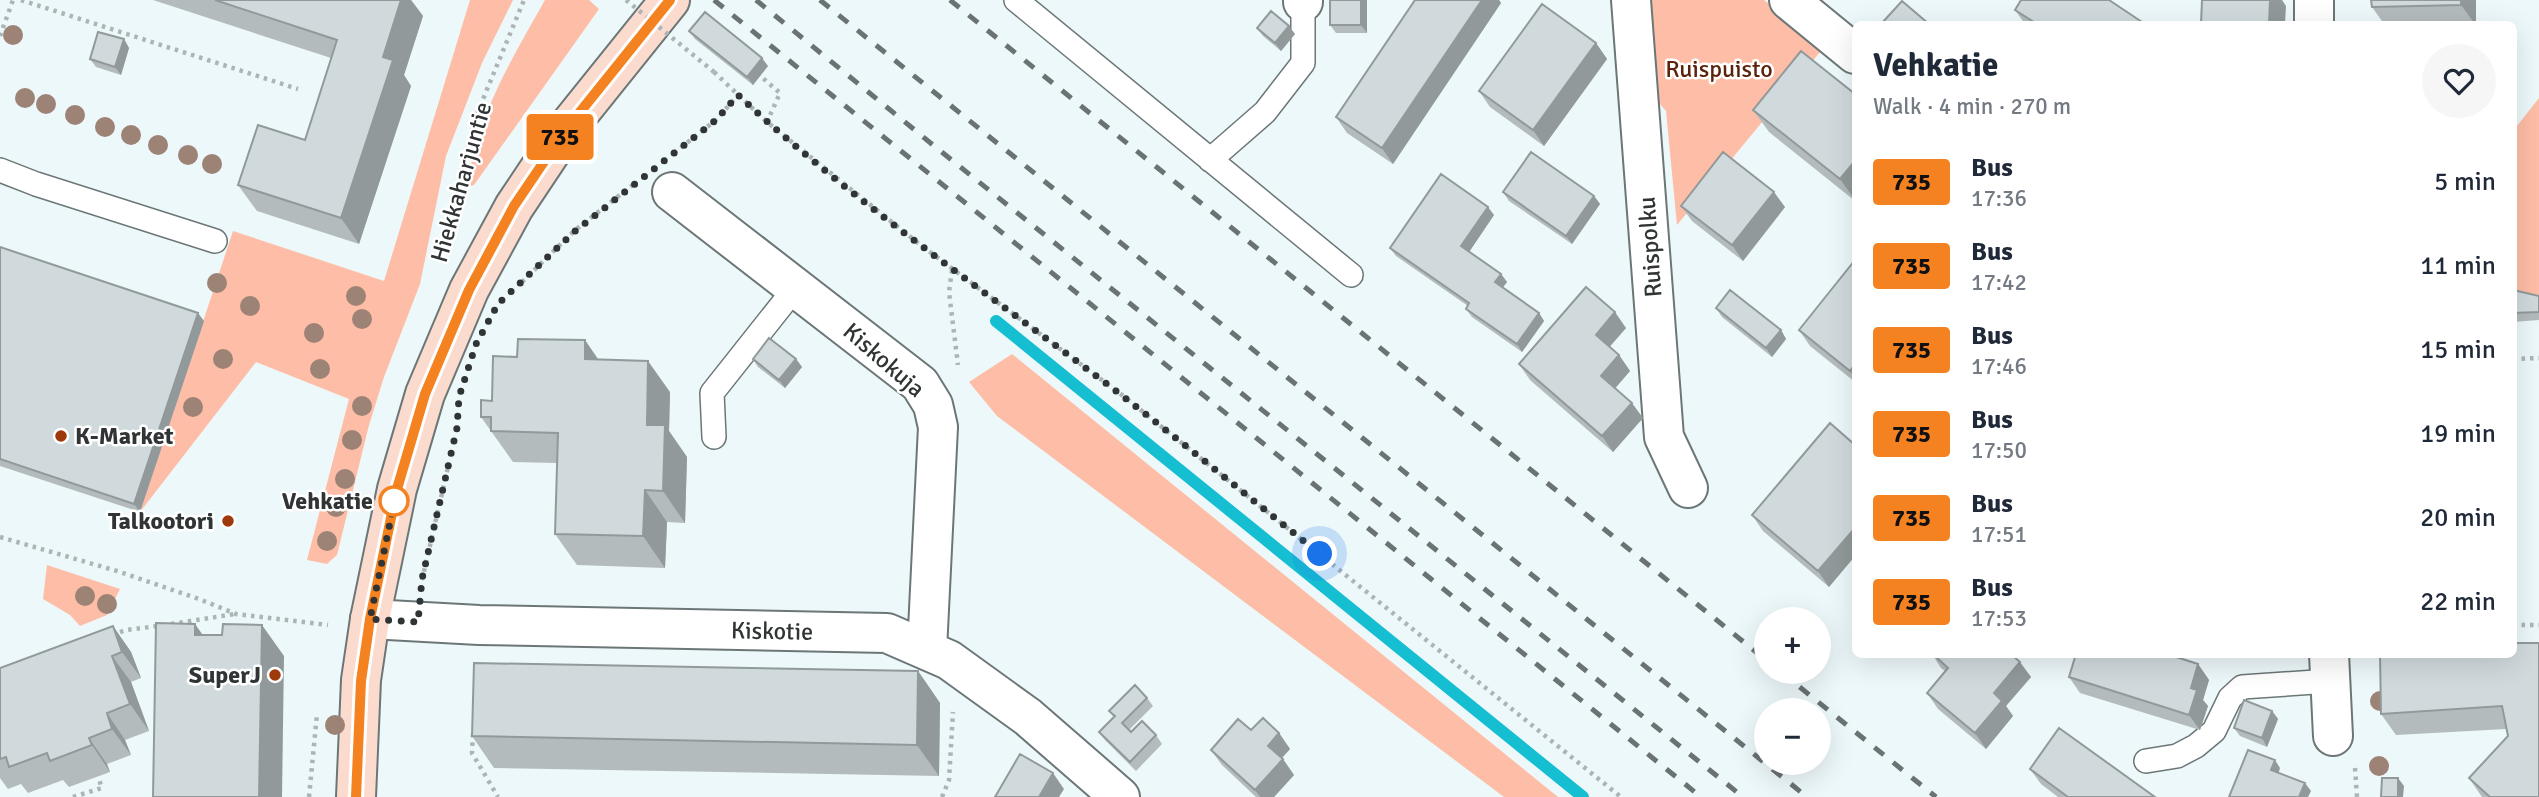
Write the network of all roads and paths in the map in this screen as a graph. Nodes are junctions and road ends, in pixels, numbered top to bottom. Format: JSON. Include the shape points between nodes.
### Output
{"nodes":[{"id":1,"x":13,"y":0,"type":"edge"},
{"id":2,"x":21,"y":0,"type":"edge"},
{"id":3,"x":524,"y":0,"type":"edge"},
{"id":4,"x":626,"y":0,"type":"edge"},
{"id":5,"x":670,"y":0,"type":"edge"},
{"id":6,"x":1016,"y":0,"type":"edge"},
{"id":7,"x":1631,"y":0,"type":"edge"},
{"id":8,"x":1790,"y":0,"type":"edge"},
{"id":9,"x":2314,"y":0,"type":"edge"},
{"id":10,"x":1303,"y":1,"type":"edge"},
{"id":11,"x":2315,"y":21,"type":"edge"},
{"id":12,"x":0,"y":36,"type":"edge"},
{"id":13,"x":1852,"y":52,"type":"edge"},
{"id":14,"x":753,"y":69,"type":"edge"},
{"id":15,"x":298,"y":89,"type":"dead end"},
{"id":16,"x":738,"y":95,"type":"junction"},
{"id":17,"x":767,"y":122,"type":"junction"},
{"id":18,"x":1210,"y":160,"type":"junction"},
{"id":19,"x":0,"y":170,"type":"edge"},
{"id":20,"x":659,"y":177,"type":"junction"},
{"id":21,"x":215,"y":241,"type":"dead end"},
{"id":22,"x":438,"y":261,"type":"dead end"},
{"id":23,"x":1352,"y":275,"type":"dead end"},
{"id":24,"x":517,"y":286,"type":"dead end"},
{"id":25,"x":796,"y":287,"type":"junction"},
{"id":26,"x":2539,"y":358,"type":"edge"},
{"id":27,"x":2517,"y":359,"type":"edge"},
{"id":28,"x":714,"y":437,"type":"dead end"},
{"id":29,"x":452,"y":452,"type":"dead end"},
{"id":30,"x":1688,"y":488,"type":"dead end"},
{"id":31,"x":0,"y":537,"type":"edge"},
{"id":32,"x":236,"y":614,"type":"junction"},
{"id":33,"x":370,"y":619,"type":"junction"},
{"id":34,"x":418,"y":622,"type":"junction"},
{"id":35,"x":328,"y":625,"type":"dead end"},
{"id":36,"x":2517,"y":625,"type":"edge"},
{"id":37,"x":2539,"y":625,"type":"edge"},
{"id":38,"x":101,"y":639,"type":"edge"},
{"id":39,"x":927,"y":650,"type":"junction"},
{"id":40,"x":2330,"y":668,"type":"edge"},
{"id":41,"x":953,"y":702,"type":"dead end"},
{"id":42,"x":474,"y":728,"type":"edge"},
{"id":43,"x":2333,"y":736,"type":"dead end"},
{"id":44,"x":2146,"y":761,"type":"dead end"},
{"id":45,"x":98,"y":776,"type":"dead end"},
{"id":46,"x":73,"y":797,"type":"edge"},
{"id":47,"x":356,"y":797,"type":"edge"},
{"id":48,"x":498,"y":797,"type":"edge"},
{"id":49,"x":942,"y":797,"type":"edge"},
{"id":50,"x":1121,"y":797,"type":"edge"},
{"id":51,"x":1621,"y":797,"type":"edge"}],
"edges":[{"from":1,"to":12,"type":"path"},
{"from":2,"to":15,"type":"path"},
{"from":3,"to":22,"type":"path","name":"Hiekkaharjuntie","via":[[475,116]]},
{"from":4,"to":16,"type":"path","bridge":true},
{"from":5,"to":33,"type":"main road","name":"Hiekkaharjuntie","via":[[564,132],[521,196],[469,290],[425,394],[397,489]]},
{"from":6,"to":18,"type":"lane"},
{"from":7,"to":30,"type":"street","name":"Ruispolku","via":[[1664,437]]},
{"from":8,"to":13,"type":"street"},
{"from":9,"to":11,"type":"street"},
{"from":10,"to":18,"type":"lane","via":[[1303,63],[1265,112]]},
{"from":14,"to":17,"type":"path","via":[[780,93]]},
{"from":16,"to":17,"type":"path"},
{"from":16,"to":20,"type":"path"},
{"from":17,"to":51,"type":"path","via":[[952,270],[1137,407]]},
{"from":18,"to":23,"type":"lane"},
{"from":19,"to":21,"type":"lane"},
{"from":20,"to":24,"type":"path","via":[[574,232]]},
{"from":20,"to":25,"type":"street","name":"Kiskokuja"},
{"from":25,"to":28,"type":"lane","via":[[712,393]]},
{"from":25,"to":39,"type":"street","name":"Kiskokuja","via":[[920,384],[933,404],[938,426]]},
{"from":26,"to":27,"type":"path"},
{"from":29,"to":34,"type":"path","via":[[422,579]]},
{"from":31,"to":32,"type":"path","via":[[117,571]]},
{"from":32,"to":35,"type":"path"},
{"from":32,"to":38,"type":"path","via":[[126,630]]},
{"from":33,"to":34,"type":"street","name":"Kiskotie"},
{"from":33,"to":47,"type":"main road","name":"Hiekkaharjuntie","via":[[361,681]]},
{"from":34,"to":39,"type":"street","name":"Kiskotie","via":[[887,633]]},
{"from":36,"to":37,"type":"path"},
{"from":39,"to":50,"type":"street","name":"Kiskotie","via":[[949,660],[1028,717]]},
{"from":40,"to":43,"type":"street"},
{"from":40,"to":44,"type":"lane","via":[[2242,687],[2230,698],[2214,731],[2196,746],[2177,756]]},
{"from":41,"to":49,"type":"path","via":[[949,780]]},
{"from":42,"to":48,"type":"path","via":[[472,753]]},
{"from":45,"to":46,"type":"path","via":[[102,788]]}]}
